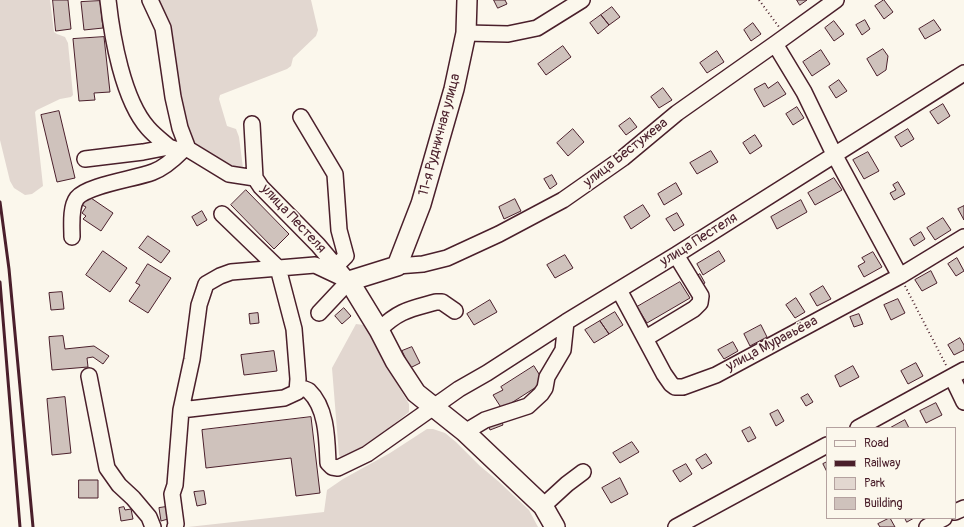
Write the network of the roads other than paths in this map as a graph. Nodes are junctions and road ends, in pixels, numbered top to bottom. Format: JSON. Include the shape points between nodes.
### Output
{"nodes":[{"id":1,"x":108,"y":0,"type":"edge"},
{"id":2,"x":150,"y":0,"type":"edge"},
{"id":3,"x":467,"y":0,"type":"edge"},
{"id":4,"x":582,"y":0,"type":"edge"},
{"id":5,"x":836,"y":0,"type":"edge"},
{"id":6,"x":466,"y":33,"type":"junction"},
{"id":7,"x":780,"y":40,"type":"junction"},
{"id":8,"x":964,"y":73,"type":"edge"},
{"id":9,"x":301,"y":117,"type":"dead end"},
{"id":10,"x":252,"y":124,"type":"dead end"},
{"id":11,"x":180,"y":149,"type":"junction"},
{"id":12,"x":834,"y":154,"type":"junction"},
{"id":13,"x":85,"y":159,"type":"dead end"},
{"id":14,"x":255,"y":178,"type":"junction"},
{"id":15,"x":222,"y":214,"type":"dead end"},
{"id":16,"x":72,"y":237,"type":"dead end"},
{"id":17,"x":964,"y":238,"type":"edge"},
{"id":18,"x":676,"y":256,"type":"junction"},
{"id":19,"x":336,"y":266,"type":"junction"},
{"id":20,"x":396,"y":266,"type":"junction"},
{"id":21,"x":278,"y":268,"type":"junction"},
{"id":22,"x":900,"y":276,"type":"junction"},
{"id":23,"x":349,"y":281,"type":"junction"},
{"id":24,"x":619,"y":290,"type":"junction"},
{"id":25,"x":455,"y":311,"type":"dead end"},
{"id":26,"x":319,"y":313,"type":"dead end"},
{"id":27,"x":566,"y":322,"type":"junction"},
{"id":28,"x":380,"y":330,"type":"junction"},
{"id":29,"x":646,"y":338,"type":"junction"},
{"id":30,"x":958,"y":374,"type":"edge"},
{"id":31,"x":89,"y":376,"type":"dead end"},
{"id":32,"x":298,"y":387,"type":"junction"},
{"id":33,"x":964,"y":402,"type":"edge"},
{"id":34,"x":434,"y":407,"type":"junction"},
{"id":35,"x":181,"y":410,"type":"junction"},
{"id":36,"x":860,"y":427,"type":"edge"},
{"id":37,"x":465,"y":432,"type":"junction"},
{"id":38,"x":826,"y":446,"type":"edge"},
{"id":39,"x":583,"y":472,"type":"dead end"},
{"id":40,"x":543,"y":506,"type":"junction"},
{"id":41,"x":942,"y":519,"type":"edge"},
{"id":42,"x":152,"y":527,"type":"edge"},
{"id":43,"x":175,"y":527,"type":"edge"},
{"id":44,"x":555,"y":527,"type":"edge"},
{"id":45,"x":676,"y":527,"type":"edge"},
{"id":46,"x":927,"y":527,"type":"edge"}],
"edges":[{"from":1,"to":11,"type":"street","name":"улица Пестеля","via":[[111,28],[129,96],[148,128]]},
{"from":2,"to":11,"type":"street","via":[[163,28],[180,128]]},
{"from":3,"to":6,"type":"main road","name":"11-я Рудничная улица"},
{"from":4,"to":6,"type":"street","via":[[537,28],[508,34]]},
{"from":5,"to":7,"type":"street","name":"улица Бестужева"},
{"from":6,"to":20,"type":"main road","name":"11-я Рудничная улица","via":[[454,89],[421,204]]},
{"from":7,"to":12,"type":"street"},
{"from":7,"to":20,"type":"street","name":"улица Бестужева","via":[[677,113],[623,158],[563,200],[447,258],[423,264]]},
{"from":8,"to":12,"type":"street","name":"улица Пестеля"},
{"from":9,"to":19,"type":"street","via":[[335,174],[339,230],[346,256]]},
{"from":10,"to":14,"type":"street"},
{"from":11,"to":13,"type":"street"},
{"from":11,"to":14,"type":"street","name":"улица Пестеля","via":[[229,174]]},
{"from":11,"to":16,"type":"street","via":[[163,167],[153,172],[88,190],[77,198],[72,215]]},
{"from":12,"to":18,"type":"street","name":"улица Пестеля"},
{"from":12,"to":22,"type":"street"},
{"from":14,"to":19,"type":"street","name":"улица Пестеля"},
{"from":15,"to":21,"type":"street"},
{"from":17,"to":22,"type":"street","name":"улица Муравьёва"},
{"from":18,"to":24,"type":"street","name":"улица Пестеля"},
{"from":18,"to":29,"type":"street","via":[[701,296],[700,303]]},
{"from":19,"to":23,"type":"street","name":"улица Пестеля"},
{"from":20,"to":23,"type":"main road"},
{"from":21,"to":23,"type":"street","via":[[315,265]]},
{"from":21,"to":32,"type":"street","via":[[294,329]]},
{"from":21,"to":35,"type":"street","via":[[231,272],[206,284],[199,305],[192,359]]},
{"from":22,"to":29,"type":"street","name":"улица Муравьёва","via":[[716,375],[683,387],[671,384]]},
{"from":23,"to":26,"type":"street"},
{"from":23,"to":28,"type":"main road","name":"улица Пестеля"},
{"from":24,"to":27,"type":"street","name":"улица Пестеля"},
{"from":24,"to":29,"type":"street","name":"улица Муравьёва"},
{"from":25,"to":28,"type":"street","via":[[442,302],[436,302],[402,312]]},
{"from":27,"to":34,"type":"street","name":"улица Пестеля"},
{"from":27,"to":37,"type":"street","via":[[563,350],[541,394],[528,406],[485,420]]},
{"from":28,"to":34,"type":"main road","name":"улица Пестеля","via":[[416,393]]},
{"from":30,"to":33,"type":"street"},
{"from":30,"to":36,"type":"street"},
{"from":31,"to":42,"type":"street","via":[[107,468],[149,517]]},
{"from":32,"to":34,"type":"street","via":[[308,390],[316,401],[325,420],[328,463],[338,468],[367,454]]},
{"from":32,"to":35,"type":"street","via":[[297,392],[284,398]]},
{"from":34,"to":37,"type":"main road","name":"улица Пестеля"},
{"from":35,"to":43,"type":"street","via":[[175,485],[172,494]]},
{"from":37,"to":40,"type":"main road","name":"улица Пестеля"},
{"from":38,"to":45,"type":"street"},
{"from":39,"to":40,"type":"street"},
{"from":40,"to":44,"type":"main road","name":"улица Пестеля"},
{"from":41,"to":46,"type":"street"}]}
